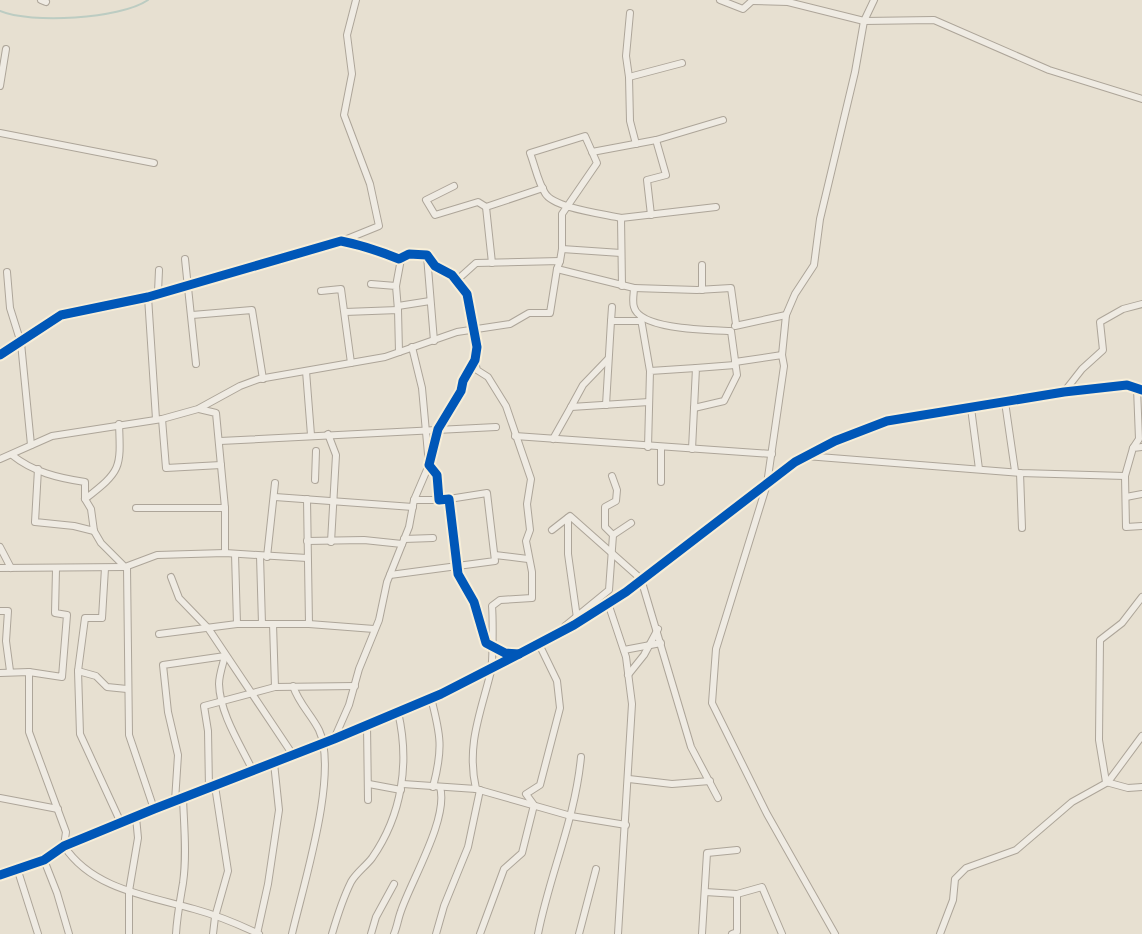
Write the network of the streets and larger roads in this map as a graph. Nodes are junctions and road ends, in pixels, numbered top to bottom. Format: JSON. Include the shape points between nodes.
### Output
{"nodes":[{"id":1,"x":356,"y":0,"type":"edge"},
{"id":2,"x":720,"y":0,"type":"edge"},
{"id":3,"x":753,"y":0,"type":"edge"},
{"id":4,"x":874,"y":0,"type":"edge"},
{"id":5,"x":630,"y":12,"type":"dead end"},
{"id":6,"x":864,"y":21,"type":"junction"},
{"id":7,"x":6,"y":49,"type":"dead end"},
{"id":8,"x":682,"y":63,"type":"dead end"},
{"id":9,"x":629,"y":78,"type":"junction"},
{"id":10,"x":0,"y":86,"type":"edge"},
{"id":11,"x":1142,"y":99,"type":"edge"},
{"id":12,"x":723,"y":120,"type":"dead end"},
{"id":13,"x":0,"y":133,"type":"edge"},
{"id":14,"x":656,"y":140,"type":"junction"},
{"id":15,"x":636,"y":144,"type":"junction"},
{"id":16,"x":592,"y":152,"type":"junction"},
{"id":17,"x":154,"y":163,"type":"dead end"},
{"id":18,"x":454,"y":186,"type":"dead end"},
{"id":19,"x":543,"y":188,"type":"junction"},
{"id":20,"x":568,"y":206,"type":"junction"},
{"id":21,"x":486,"y":207,"type":"junction"},
{"id":22,"x":716,"y":207,"type":"dead end"},
{"id":23,"x":651,"y":215,"type":"junction"},
{"id":24,"x":621,"y":218,"type":"junction"},
{"id":25,"x":341,"y":241,"type":"junction"},
{"id":26,"x":562,"y":249,"type":"junction"},
{"id":27,"x":621,"y":253,"type":"junction"},
{"id":28,"x":427,"y":255,"type":"junction"},
{"id":29,"x":185,"y":259,"type":"dead end"},
{"id":30,"x":401,"y":259,"type":"junction"},
{"id":31,"x":560,"y":261,"type":"junction"},
{"id":32,"x":492,"y":263,"type":"junction"},
{"id":33,"x":702,"y":265,"type":"dead end"},
{"id":34,"x":557,"y":269,"type":"junction"},
{"id":35,"x":159,"y":270,"type":"dead end"},
{"id":36,"x":7,"y":272,"type":"dead end"},
{"id":37,"x":456,"y":281,"type":"junction"},
{"id":38,"x":371,"y":284,"type":"dead end"},
{"id":39,"x":186,"y":286,"type":"junction"},
{"id":40,"x":396,"y":286,"type":"junction"},
{"id":41,"x":622,"y":286,"type":"junction"},
{"id":42,"x":9,"y":288,"type":"junction"},
{"id":43,"x":634,"y":288,"type":"junction"},
{"id":44,"x":0,"y":289,"type":"edge"},
{"id":45,"x":702,"y":290,"type":"junction"},
{"id":46,"x":321,"y":291,"type":"dead end"},
{"id":47,"x":158,"y":292,"type":"junction"},
{"id":48,"x":148,"y":297,"type":"junction"},
{"id":49,"x":430,"y":301,"type":"junction"},
{"id":50,"x":1142,"y":304,"type":"edge"},
{"id":51,"x":612,"y":306,"type":"dead end"},
{"id":52,"x":398,"y":308,"type":"junction"},
{"id":53,"x":345,"y":312,"type":"junction"},
{"id":54,"x":192,"y":315,"type":"junction"},
{"id":55,"x":786,"y":315,"type":"junction"},
{"id":56,"x":641,"y":318,"type":"junction"},
{"id":57,"x":611,"y":321,"type":"junction"},
{"id":58,"x":736,"y":324,"type":"junction"},
{"id":59,"x":473,"y":330,"type":"junction"},
{"id":60,"x":731,"y":332,"type":"junction"},
{"id":61,"x":434,"y":341,"type":"junction"},
{"id":62,"x":21,"y":343,"type":"junction"},
{"id":63,"x":412,"y":347,"type":"junction"},
{"id":64,"x":399,"y":352,"type":"junction"},
{"id":65,"x":0,"y":353,"type":"edge"},
{"id":66,"x":782,"y":355,"type":"junction"},
{"id":67,"x":608,"y":359,"type":"junction"},
{"id":68,"x":475,"y":362,"type":"junction"},
{"id":69,"x":351,"y":363,"type":"junction"},
{"id":70,"x":196,"y":364,"type":"dead end"},
{"id":71,"x":735,"y":364,"type":"junction"},
{"id":72,"x":696,"y":368,"type":"junction"},
{"id":73,"x":306,"y":370,"type":"junction"},
{"id":74,"x":650,"y":372,"type":"junction"},
{"id":75,"x":263,"y":379,"type":"junction"},
{"id":76,"x":1139,"y":389,"type":"edge"},
{"id":77,"x":1064,"y":392,"type":"junction"},
{"id":78,"x":649,"y":402,"type":"junction"},
{"id":79,"x":1005,"y":402,"type":"junction"},
{"id":80,"x":606,"y":405,"type":"junction"},
{"id":81,"x":571,"y":407,"type":"junction"},
{"id":82,"x":694,"y":408,"type":"junction"},
{"id":83,"x":971,"y":408,"type":"junction"},
{"id":84,"x":198,"y":409,"type":"junction"},
{"id":85,"x":159,"y":419,"type":"junction"},
{"id":86,"x":119,"y":424,"type":"junction"},
{"id":87,"x":496,"y":427,"type":"dead end"},
{"id":88,"x":438,"y":429,"type":"junction"},
{"id":89,"x":426,"y":430,"type":"junction"},
{"id":90,"x":328,"y":434,"type":"junction"},
{"id":91,"x":311,"y":435,"type":"junction"},
{"id":92,"x":515,"y":436,"type":"junction"},
{"id":93,"x":553,"y":439,"type":"junction"},
{"id":94,"x":220,"y":441,"type":"junction"},
{"id":95,"x":31,"y":445,"type":"junction"},
{"id":96,"x":648,"y":447,"type":"junction"},
{"id":97,"x":661,"y":447,"type":"junction"},
{"id":98,"x":1142,"y":447,"type":"edge"},
{"id":99,"x":692,"y":448,"type":"junction"},
{"id":100,"x":1133,"y":448,"type":"junction"},
{"id":101,"x":316,"y":451,"type":"dead end"},
{"id":102,"x":772,"y":454,"type":"junction"},
{"id":103,"x":12,"y":455,"type":"junction"},
{"id":104,"x":806,"y":456,"type":"junction"},
{"id":105,"x":0,"y":459,"type":"edge"},
{"id":106,"x":221,"y":465,"type":"junction"},
{"id":107,"x":429,"y":465,"type":"junction"},
{"id":108,"x":38,"y":469,"type":"junction"},
{"id":109,"x":979,"y":469,"type":"junction"},
{"id":110,"x":1018,"y":472,"type":"junction"},
{"id":111,"x":612,"y":476,"type":"dead end"},
{"id":112,"x":1125,"y":476,"type":"junction"},
{"id":113,"x":315,"y":480,"type":"dead end"},
{"id":114,"x":661,"y":482,"type":"dead end"},
{"id":115,"x":275,"y":483,"type":"dead end"},
{"id":116,"x":767,"y":484,"type":"junction"},
{"id":117,"x":1142,"y":494,"type":"edge"},
{"id":118,"x":275,"y":497,"type":"junction"},
{"id":119,"x":1126,"y":497,"type":"junction"},
{"id":120,"x":85,"y":499,"type":"junction"},
{"id":121,"x":308,"y":499,"type":"junction"},
{"id":122,"x":449,"y":499,"type":"junction"},
{"id":123,"x":334,"y":500,"type":"junction"},
{"id":124,"x":438,"y":500,"type":"junction"},
{"id":125,"x":413,"y":504,"type":"junction"},
{"id":126,"x":136,"y":508,"type":"dead end"},
{"id":127,"x":225,"y":508,"type":"junction"},
{"id":128,"x":567,"y":518,"type":"junction"},
{"id":129,"x":631,"y":524,"type":"dead end"},
{"id":130,"x":1142,"y":526,"type":"edge"},
{"id":131,"x":1022,"y":528,"type":"dead end"},
{"id":132,"x":552,"y":530,"type":"dead end"},
{"id":133,"x":94,"y":531,"type":"junction"},
{"id":134,"x":613,"y":535,"type":"junction"},
{"id":135,"x":432,"y":538,"type":"dead end"},
{"id":136,"x":307,"y":541,"type":"junction"},
{"id":137,"x":331,"y":542,"type":"junction"},
{"id":138,"x":403,"y":542,"type":"junction"},
{"id":139,"x":0,"y":547,"type":"edge"},
{"id":140,"x":612,"y":551,"type":"junction"},
{"id":141,"x":225,"y":553,"type":"junction"},
{"id":142,"x":235,"y":554,"type":"junction"},
{"id":143,"x":495,"y":555,"type":"junction"},
{"id":144,"x":263,"y":557,"type":"junction"},
{"id":145,"x":307,"y":558,"type":"junction"},
{"id":146,"x":528,"y":559,"type":"junction"},
{"id":147,"x":126,"y":567,"type":"junction"},
{"id":148,"x":458,"y":567,"type":"junction"},
{"id":149,"x":0,"y":568,"type":"edge"},
{"id":150,"x":11,"y":568,"type":"junction"},
{"id":151,"x":105,"y":568,"type":"junction"},
{"id":152,"x":56,"y":569,"type":"junction"},
{"id":153,"x":390,"y":575,"type":"junction"},
{"id":154,"x":171,"y":577,"type":"dead end"},
{"id":155,"x":641,"y":579,"type":"junction"},
{"id":156,"x":1142,"y":597,"type":"edge"},
{"id":157,"x":609,"y":603,"type":"junction"},
{"id":158,"x":0,"y":611,"type":"edge"},
{"id":159,"x":577,"y":618,"type":"junction"},
{"id":160,"x":237,"y":624,"type":"junction"},
{"id":161,"x":262,"y":624,"type":"junction"},
{"id":162,"x":273,"y":624,"type":"junction"},
{"id":163,"x":309,"y":624,"type":"junction"},
{"id":164,"x":208,"y":628,"type":"junction"},
{"id":165,"x":374,"y":629,"type":"junction"},
{"id":166,"x":658,"y":629,"type":"junction"},
{"id":167,"x":159,"y":634,"type":"dead end"},
{"id":168,"x":3,"y":637,"type":"edge"},
{"id":169,"x":548,"y":639,"type":"junction"},
{"id":170,"x":661,"y":643,"type":"junction"},
{"id":171,"x":539,"y":644,"type":"junction"},
{"id":172,"x":491,"y":646,"type":"junction"},
{"id":173,"x":647,"y":647,"type":"junction"},
{"id":174,"x":624,"y":650,"type":"junction"},
{"id":175,"x":519,"y":654,"type":"junction"},
{"id":176,"x":225,"y":656,"type":"junction"},
{"id":177,"x":491,"y":669,"type":"junction"},
{"id":178,"x":78,"y":671,"type":"junction"},
{"id":179,"x":10,"y":672,"type":"junction"},
{"id":180,"x":29,"y":672,"type":"junction"},
{"id":181,"x":0,"y":673,"type":"edge"},
{"id":182,"x":628,"y":675,"type":"junction"},
{"id":183,"x":293,"y":686,"type":"junction"},
{"id":184,"x":355,"y":686,"type":"junction"},
{"id":185,"x":275,"y":687,"type":"junction"},
{"id":186,"x":127,"y":689,"type":"junction"},
{"id":187,"x":249,"y":693,"type":"junction"},
{"id":188,"x":431,"y":698,"type":"junction"},
{"id":189,"x":223,"y":701,"type":"junction"},
{"id":190,"x":398,"y":712,"type":"junction"},
{"id":191,"x":367,"y":725,"type":"junction"},
{"id":192,"x":1142,"y":736,"type":"edge"},
{"id":193,"x":334,"y":739,"type":"junction"},
{"id":194,"x":321,"y":743,"type":"junction"},
{"id":195,"x":293,"y":755,"type":"junction"},
{"id":196,"x":581,"y":757,"type":"dead end"},
{"id":197,"x":273,"y":763,"type":"junction"},
{"id":198,"x":253,"y":771,"type":"junction"},
{"id":199,"x":628,"y":779,"type":"junction"},
{"id":200,"x":710,"y":781,"type":"junction"},
{"id":201,"x":1106,"y":782,"type":"junction"},
{"id":202,"x":369,"y":784,"type":"junction"},
{"id":203,"x":212,"y":787,"type":"junction"},
{"id":204,"x":402,"y":787,"type":"junction"},
{"id":205,"x":436,"y":787,"type":"junction"},
{"id":206,"x":1142,"y":787,"type":"edge"},
{"id":207,"x":478,"y":790,"type":"junction"},
{"id":208,"x":0,"y":798,"type":"edge"},
{"id":209,"x":183,"y":798,"type":"junction"},
{"id":210,"x":718,"y":798,"type":"dead end"},
{"id":211,"x":368,"y":800,"type":"dead end"},
{"id":212,"x":175,"y":801,"type":"junction"},
{"id":213,"x":534,"y":805,"type":"junction"},
{"id":214,"x":58,"y":809,"type":"junction"},
{"id":215,"x":154,"y":809,"type":"junction"},
{"id":216,"x":571,"y":816,"type":"junction"},
{"id":217,"x":136,"y":817,"type":"junction"},
{"id":218,"x":121,"y":823,"type":"junction"},
{"id":219,"x":626,"y":825,"type":"junction"},
{"id":220,"x":64,"y":846,"type":"junction"},
{"id":221,"x":737,"y":850,"type":"dead end"},
{"id":222,"x":44,"y":860,"type":"junction"},
{"id":223,"x":17,"y":868,"type":"junction"},
{"id":224,"x":596,"y":868,"type":"dead end"},
{"id":225,"x":0,"y":875,"type":"edge"},
{"id":226,"x":394,"y":884,"type":"dead end"},
{"id":227,"x":129,"y":891,"type":"junction"},
{"id":228,"x":705,"y":892,"type":"junction"},
{"id":229,"x":737,"y":894,"type":"junction"},
{"id":230,"x":177,"y":904,"type":"junction"},
{"id":231,"x":215,"y":917,"type":"junction"},
{"id":232,"x":38,"y":934,"type":"edge"},
{"id":233,"x":69,"y":934,"type":"edge"},
{"id":234,"x":129,"y":934,"type":"edge"},
{"id":235,"x":176,"y":934,"type":"edge"},
{"id":236,"x":213,"y":934,"type":"edge"},
{"id":237,"x":258,"y":934,"type":"edge"},
{"id":238,"x":292,"y":934,"type":"edge"},
{"id":239,"x":332,"y":934,"type":"edge"},
{"id":240,"x":371,"y":934,"type":"edge"},
{"id":241,"x":394,"y":934,"type":"edge"},
{"id":242,"x":436,"y":934,"type":"edge"},
{"id":243,"x":480,"y":934,"type":"edge"},
{"id":244,"x":538,"y":934,"type":"edge"},
{"id":245,"x":579,"y":934,"type":"edge"},
{"id":246,"x":618,"y":934,"type":"edge"},
{"id":247,"x":702,"y":934,"type":"edge"},
{"id":248,"x":732,"y":934,"type":"edge"},
{"id":249,"x":780,"y":934,"type":"edge"},
{"id":250,"x":835,"y":934,"type":"edge"},
{"id":251,"x":940,"y":934,"type":"edge"}],
"edges":[{"from":1,"to":25,"type":"street","via":[[347,35],[352,74],[344,115],[370,184],[379,226]]},
{"from":2,"to":3,"type":"street","via":[[743,9]]},
{"from":3,"to":6,"type":"street","via":[[788,2]]},
{"from":4,"to":6,"type":"street"},
{"from":5,"to":9,"type":"street"},
{"from":6,"to":11,"type":"street","via":[[934,20],[1049,70]]},
{"from":6,"to":55,"type":"street","via":[[820,219],[814,264]]},
{"from":7,"to":10,"type":"street"},
{"from":8,"to":9,"type":"street"},
{"from":9,"to":15,"type":"street","via":[[630,121]]},
{"from":12,"to":14,"type":"street"},
{"from":13,"to":17,"type":"street"},
{"from":14,"to":15,"type":"street"},
{"from":14,"to":23,"type":"street","via":[[666,175],[646,180]]},
{"from":15,"to":16,"type":"street"},
{"from":16,"to":19,"type":"street","via":[[585,136],[530,153]]},
{"from":16,"to":20,"type":"street","via":[[597,163]]},
{"from":18,"to":21,"type":"street","via":[[426,200],[435,215],[478,202]]},
{"from":19,"to":20,"type":"street","via":[[553,202]]},
{"from":19,"to":21,"type":"street"},
{"from":20,"to":24,"type":"street"},
{"from":20,"to":26,"type":"street","via":[[562,214]]},
{"from":21,"to":32,"type":"street"},
{"from":22,"to":23,"type":"street"},
{"from":23,"to":24,"type":"street"},
{"from":24,"to":27,"type":"street"},
{"from":25,"to":30,"type":"street"},
{"from":25,"to":39,"type":"street"},
{"from":26,"to":27,"type":"street"},
{"from":26,"to":31,"type":"street"},
{"from":27,"to":41,"type":"street"},
{"from":28,"to":30,"type":"street","via":[[409,254]]},
{"from":28,"to":37,"type":"street"},
{"from":28,"to":49,"type":"street"},
{"from":29,"to":39,"type":"street"},
{"from":30,"to":40,"type":"street"},
{"from":31,"to":32,"type":"street"},
{"from":31,"to":34,"type":"street"},
{"from":32,"to":37,"type":"street","via":[[476,263]]},
{"from":33,"to":45,"type":"street"},
{"from":34,"to":41,"type":"street"},
{"from":34,"to":59,"type":"street","via":[[550,313],[536,311],[510,324]]},
{"from":35,"to":47,"type":"street"},
{"from":36,"to":42,"type":"street"},
{"from":37,"to":59,"type":"street","via":[[467,294]]},
{"from":38,"to":40,"type":"street"},
{"from":39,"to":47,"type":"street"},
{"from":39,"to":54,"type":"street"},
{"from":40,"to":52,"type":"street"},
{"from":41,"to":43,"type":"street"},
{"from":42,"to":44,"type":"street"},
{"from":42,"to":62,"type":"street","via":[[10,308]]},
{"from":43,"to":45,"type":"street"},
{"from":43,"to":56,"type":"street","via":[[634,308]]},
{"from":45,"to":58,"type":"street","via":[[731,288]]},
{"from":46,"to":53,"type":"street","via":[[341,289]]},
{"from":47,"to":48,"type":"street"},
{"from":48,"to":62,"type":"street","via":[[61,315]]},
{"from":48,"to":85,"type":"street"},
{"from":49,"to":52,"type":"street"},
{"from":49,"to":61,"type":"street"},
{"from":50,"to":77,"type":"street","via":[[1100,322],[1103,350]]},
{"from":51,"to":57,"type":"street"},
{"from":52,"to":53,"type":"street"},
{"from":52,"to":64,"type":"street"},
{"from":53,"to":69,"type":"street"},
{"from":54,"to":70,"type":"street"},
{"from":54,"to":75,"type":"street","via":[[252,310]]},
{"from":55,"to":58,"type":"street"},
{"from":55,"to":66,"type":"street"},
{"from":56,"to":57,"type":"street"},
{"from":56,"to":60,"type":"street","via":[[666,326]]},
{"from":56,"to":74,"type":"street"},
{"from":57,"to":67,"type":"street"},
{"from":58,"to":60,"type":"street"},
{"from":59,"to":61,"type":"street"},
{"from":59,"to":68,"type":"street"},
{"from":60,"to":71,"type":"street"},
{"from":61,"to":63,"type":"street"},
{"from":62,"to":65,"type":"street"},
{"from":62,"to":95,"type":"street"},
{"from":63,"to":64,"type":"street"},
{"from":63,"to":89,"type":"street","via":[[421,378]]},
{"from":64,"to":69,"type":"street"},
{"from":66,"to":71,"type":"street"},
{"from":66,"to":102,"type":"street","via":[[784,366]]},
{"from":67,"to":80,"type":"street"},
{"from":67,"to":81,"type":"street","via":[[583,386]]},
{"from":68,"to":88,"type":"street"},
{"from":68,"to":92,"type":"street","via":[[506,406]]},
{"from":69,"to":73,"type":"street"},
{"from":71,"to":72,"type":"street"},
{"from":71,"to":82,"type":"street","via":[[737,375],[724,401]]},
{"from":72,"to":74,"type":"street"},
{"from":72,"to":82,"type":"street"},
{"from":73,"to":75,"type":"street"},
{"from":73,"to":91,"type":"street"},
{"from":74,"to":78,"type":"street"},
{"from":75,"to":84,"type":"street","via":[[240,386]]},
{"from":76,"to":77,"type":"street","via":[[1126,385]]},
{"from":76,"to":100,"type":"street","via":[[1139,439]]},
{"from":77,"to":79,"type":"street"},
{"from":78,"to":80,"type":"street"},
{"from":78,"to":96,"type":"street"},
{"from":79,"to":83,"type":"street"},
{"from":79,"to":110,"type":"street"},
{"from":80,"to":81,"type":"street"},
{"from":81,"to":93,"type":"street"},
{"from":82,"to":99,"type":"street"},
{"from":83,"to":104,"type":"street","via":[[887,422]]},
{"from":83,"to":109,"type":"street"},
{"from":84,"to":85,"type":"street"},
{"from":84,"to":94,"type":"street","via":[[216,413]]},
{"from":85,"to":86,"type":"street"},
{"from":85,"to":106,"type":"street","via":[[166,468]]},
{"from":86,"to":95,"type":"street","via":[[52,436]]},
{"from":86,"to":120,"type":"street","via":[[121,462],[105,484]]},
{"from":87,"to":88,"type":"street"},
{"from":88,"to":89,"type":"street"},
{"from":88,"to":107,"type":"street"},
{"from":89,"to":90,"type":"street"},
{"from":89,"to":107,"type":"street"},
{"from":90,"to":91,"type":"street"},
{"from":90,"to":123,"type":"street","via":[[336,455]]},
{"from":91,"to":94,"type":"street"},
{"from":92,"to":93,"type":"street"},
{"from":92,"to":146,"type":"street","via":[[531,479],[526,504],[530,530],[526,541]]},
{"from":93,"to":96,"type":"street"},
{"from":94,"to":106,"type":"street"},
{"from":95,"to":103,"type":"street"},
{"from":96,"to":97,"type":"street"},
{"from":97,"to":99,"type":"street"},
{"from":97,"to":114,"type":"street"},
{"from":98,"to":100,"type":"street"},
{"from":99,"to":102,"type":"street"},
{"from":100,"to":112,"type":"street"},
{"from":101,"to":113,"type":"street"},
{"from":102,"to":116,"type":"street"},
{"from":103,"to":105,"type":"street"},
{"from":103,"to":108,"type":"street"},
{"from":104,"to":109,"type":"street"},
{"from":104,"to":116,"type":"street"},
{"from":106,"to":127,"type":"street"},
{"from":107,"to":124,"type":"street","via":[[436,475]]},
{"from":107,"to":125,"type":"street"},
{"from":108,"to":120,"type":"street","via":[[85,482]]},
{"from":108,"to":133,"type":"street","via":[[35,522]]},
{"from":109,"to":110,"type":"street"},
{"from":110,"to":112,"type":"street"},
{"from":110,"to":131,"type":"street"},
{"from":111,"to":134,"type":"street","via":[[616,501],[605,507],[605,527]]},
{"from":112,"to":119,"type":"street"},
{"from":115,"to":118,"type":"street"},
{"from":116,"to":155,"type":"street"},
{"from":116,"to":250,"type":"street","via":[[716,649],[712,703]]},
{"from":117,"to":119,"type":"street"},
{"from":118,"to":121,"type":"street"},
{"from":118,"to":144,"type":"street"},
{"from":119,"to":130,"type":"street","via":[[1126,527]]},
{"from":120,"to":133,"type":"street","via":[[91,509]]},
{"from":121,"to":123,"type":"street"},
{"from":121,"to":136,"type":"street"},
{"from":122,"to":124,"type":"street"},
{"from":122,"to":143,"type":"street","via":[[487,493]]},
{"from":122,"to":148,"type":"street"},
{"from":123,"to":125,"type":"street"},
{"from":123,"to":137,"type":"street"},
{"from":124,"to":125,"type":"street"},
{"from":125,"to":138,"type":"street"},
{"from":126,"to":127,"type":"street"},
{"from":127,"to":141,"type":"street"},
{"from":128,"to":132,"type":"street"},
{"from":128,"to":140,"type":"street","via":[[570,516]]},
{"from":128,"to":159,"type":"street"},
{"from":129,"to":134,"type":"street"},
{"from":133,"to":147,"type":"street"},
{"from":134,"to":140,"type":"street"},
{"from":135,"to":138,"type":"street"},
{"from":136,"to":137,"type":"street"},
{"from":136,"to":145,"type":"street"},
{"from":137,"to":138,"type":"street"},
{"from":138,"to":153,"type":"street"},
{"from":139,"to":150,"type":"street"},
{"from":140,"to":155,"type":"street"},
{"from":140,"to":159,"type":"street","via":[[609,590]]},
{"from":141,"to":142,"type":"street"},
{"from":141,"to":147,"type":"street","via":[[157,555]]},
{"from":142,"to":144,"type":"street"},
{"from":142,"to":160,"type":"street"},
{"from":143,"to":146,"type":"street"},
{"from":143,"to":148,"type":"street","via":[[495,561]]},
{"from":144,"to":145,"type":"street"},
{"from":144,"to":161,"type":"street"},
{"from":145,"to":163,"type":"street"},
{"from":146,"to":172,"type":"street","via":[[532,598],[500,600],[492,606]]},
{"from":147,"to":151,"type":"street"},
{"from":147,"to":186,"type":"street"},
{"from":148,"to":153,"type":"street"},
{"from":148,"to":172,"type":"street","via":[[486,643]]},
{"from":149,"to":150,"type":"street"},
{"from":150,"to":152,"type":"street"},
{"from":151,"to":152,"type":"street"},
{"from":151,"to":178,"type":"street","via":[[102,618],[85,618]]},
{"from":152,"to":180,"type":"street","via":[[55,613],[67,615],[62,677]]},
{"from":153,"to":165,"type":"street"},
{"from":154,"to":164,"type":"street","via":[[179,598]]},
{"from":155,"to":157,"type":"street"},
{"from":155,"to":166,"type":"street"},
{"from":156,"to":201,"type":"street","via":[[1122,623],[1100,640],[1099,740]]},
{"from":157,"to":169,"type":"street"},
{"from":157,"to":174,"type":"street"},
{"from":158,"to":168,"type":"street","via":[[8,611]]},
{"from":159,"to":169,"type":"street"},
{"from":160,"to":161,"type":"street"},
{"from":160,"to":164,"type":"street"},
{"from":161,"to":162,"type":"street"},
{"from":162,"to":163,"type":"street"},
{"from":162,"to":185,"type":"street"},
{"from":163,"to":165,"type":"street"},
{"from":164,"to":167,"type":"street"},
{"from":164,"to":176,"type":"street"},
{"from":165,"to":184,"type":"street"},
{"from":166,"to":170,"type":"street"},
{"from":166,"to":173,"type":"street"},
{"from":168,"to":179,"type":"street"},
{"from":169,"to":171,"type":"street"},
{"from":170,"to":173,"type":"street"},
{"from":170,"to":200,"type":"street","via":[[691,747]]},
{"from":171,"to":175,"type":"street"},
{"from":171,"to":213,"type":"street","via":[[556,681],[560,708],[540,785],[526,794]]},
{"from":172,"to":175,"type":"street"},
{"from":172,"to":177,"type":"street"},
{"from":173,"to":174,"type":"street"},
{"from":173,"to":182,"type":"street"},
{"from":174,"to":182,"type":"street"},
{"from":175,"to":177,"type":"street"},
{"from":176,"to":187,"type":"street"},
{"from":176,"to":189,"type":"street","via":[[219,683]]},
{"from":176,"to":212,"type":"street","via":[[163,665],[178,755]]},
{"from":177,"to":188,"type":"street"},
{"from":177,"to":207,"type":"street","via":[[471,766]]},
{"from":178,"to":186,"type":"street","via":[[96,676],[107,687]]},
{"from":178,"to":218,"type":"street","via":[[80,734]]},
{"from":179,"to":180,"type":"street"},
{"from":179,"to":181,"type":"street"},
{"from":180,"to":214,"type":"street","via":[[29,732]]},
{"from":182,"to":199,"type":"street","via":[[632,704]]},
{"from":183,"to":184,"type":"street"},
{"from":183,"to":185,"type":"street"},
{"from":183,"to":194,"type":"street","via":[[298,701],[319,730]]},
{"from":184,"to":193,"type":"street"},
{"from":185,"to":187,"type":"street"},
{"from":186,"to":215,"type":"street","via":[[129,735]]},
{"from":187,"to":189,"type":"street"},
{"from":187,"to":195,"type":"street"},
{"from":188,"to":190,"type":"street"},
{"from":188,"to":205,"type":"street","via":[[441,738]]},
{"from":189,"to":198,"type":"street"},
{"from":189,"to":203,"type":"street","via":[[204,706]]},
{"from":190,"to":191,"type":"street"},
{"from":190,"to":204,"type":"street","via":[[403,733]]},
{"from":191,"to":193,"type":"street"},
{"from":191,"to":202,"type":"street"},
{"from":192,"to":201,"type":"street","via":[[1113,778]]},
{"from":193,"to":194,"type":"street"},
{"from":194,"to":195,"type":"street"},
{"from":194,"to":238,"type":"street","via":[[324,783]]},
{"from":195,"to":197,"type":"street"},
{"from":196,"to":216,"type":"street"},
{"from":197,"to":198,"type":"street"},
{"from":197,"to":237,"type":"street","via":[[279,810]]},
{"from":198,"to":203,"type":"street"},
{"from":199,"to":200,"type":"street","via":[[672,784]]},
{"from":199,"to":219,"type":"street"},
{"from":200,"to":210,"type":"street"},
{"from":201,"to":206,"type":"street"},
{"from":201,"to":251,"type":"street","via":[[1072,802],[1016,850],[966,868],[955,879],[953,900]]},
{"from":202,"to":204,"type":"street"},
{"from":202,"to":211,"type":"street"},
{"from":203,"to":209,"type":"street"},
{"from":203,"to":231,"type":"street","via":[[228,871]]},
{"from":204,"to":205,"type":"street"},
{"from":204,"to":239,"type":"street","via":[[399,804],[378,848],[351,881]]},
{"from":205,"to":207,"type":"street"},
{"from":205,"to":241,"type":"street","via":[[440,806],[429,846]]},
{"from":207,"to":213,"type":"street"},
{"from":207,"to":242,"type":"street","via":[[468,847]]},
{"from":208,"to":214,"type":"street"},
{"from":209,"to":212,"type":"street"},
{"from":209,"to":230,"type":"street","via":[[183,884]]},
{"from":212,"to":215,"type":"street"},
{"from":213,"to":216,"type":"street"},
{"from":213,"to":243,"type":"street","via":[[522,853],[504,869]]},
{"from":214,"to":220,"type":"street","via":[[66,832]]},
{"from":215,"to":217,"type":"street"},
{"from":216,"to":219,"type":"street"},
{"from":216,"to":244,"type":"street"},
{"from":217,"to":218,"type":"street"},
{"from":217,"to":227,"type":"street","via":[[136,857]]},
{"from":218,"to":220,"type":"street"},
{"from":219,"to":246,"type":"street"},
{"from":220,"to":222,"type":"street"},
{"from":220,"to":227,"type":"street","via":[[72,859],[90,873]]},
{"from":221,"to":228,"type":"street","via":[[707,853]]},
{"from":222,"to":223,"type":"street"},
{"from":222,"to":233,"type":"street"},
{"from":223,"to":225,"type":"street"},
{"from":223,"to":232,"type":"street"},
{"from":224,"to":245,"type":"street"},
{"from":226,"to":240,"type":"street"},
{"from":227,"to":230,"type":"street"},
{"from":227,"to":234,"type":"street"},
{"from":228,"to":229,"type":"street"},
{"from":228,"to":247,"type":"street"},
{"from":229,"to":248,"type":"street","via":[[737,932]]},
{"from":229,"to":249,"type":"street","via":[[762,887]]},
{"from":230,"to":231,"type":"street"},
{"from":230,"to":235,"type":"street"},
{"from":231,"to":236,"type":"street"},
{"from":231,"to":237,"type":"street"}]}
